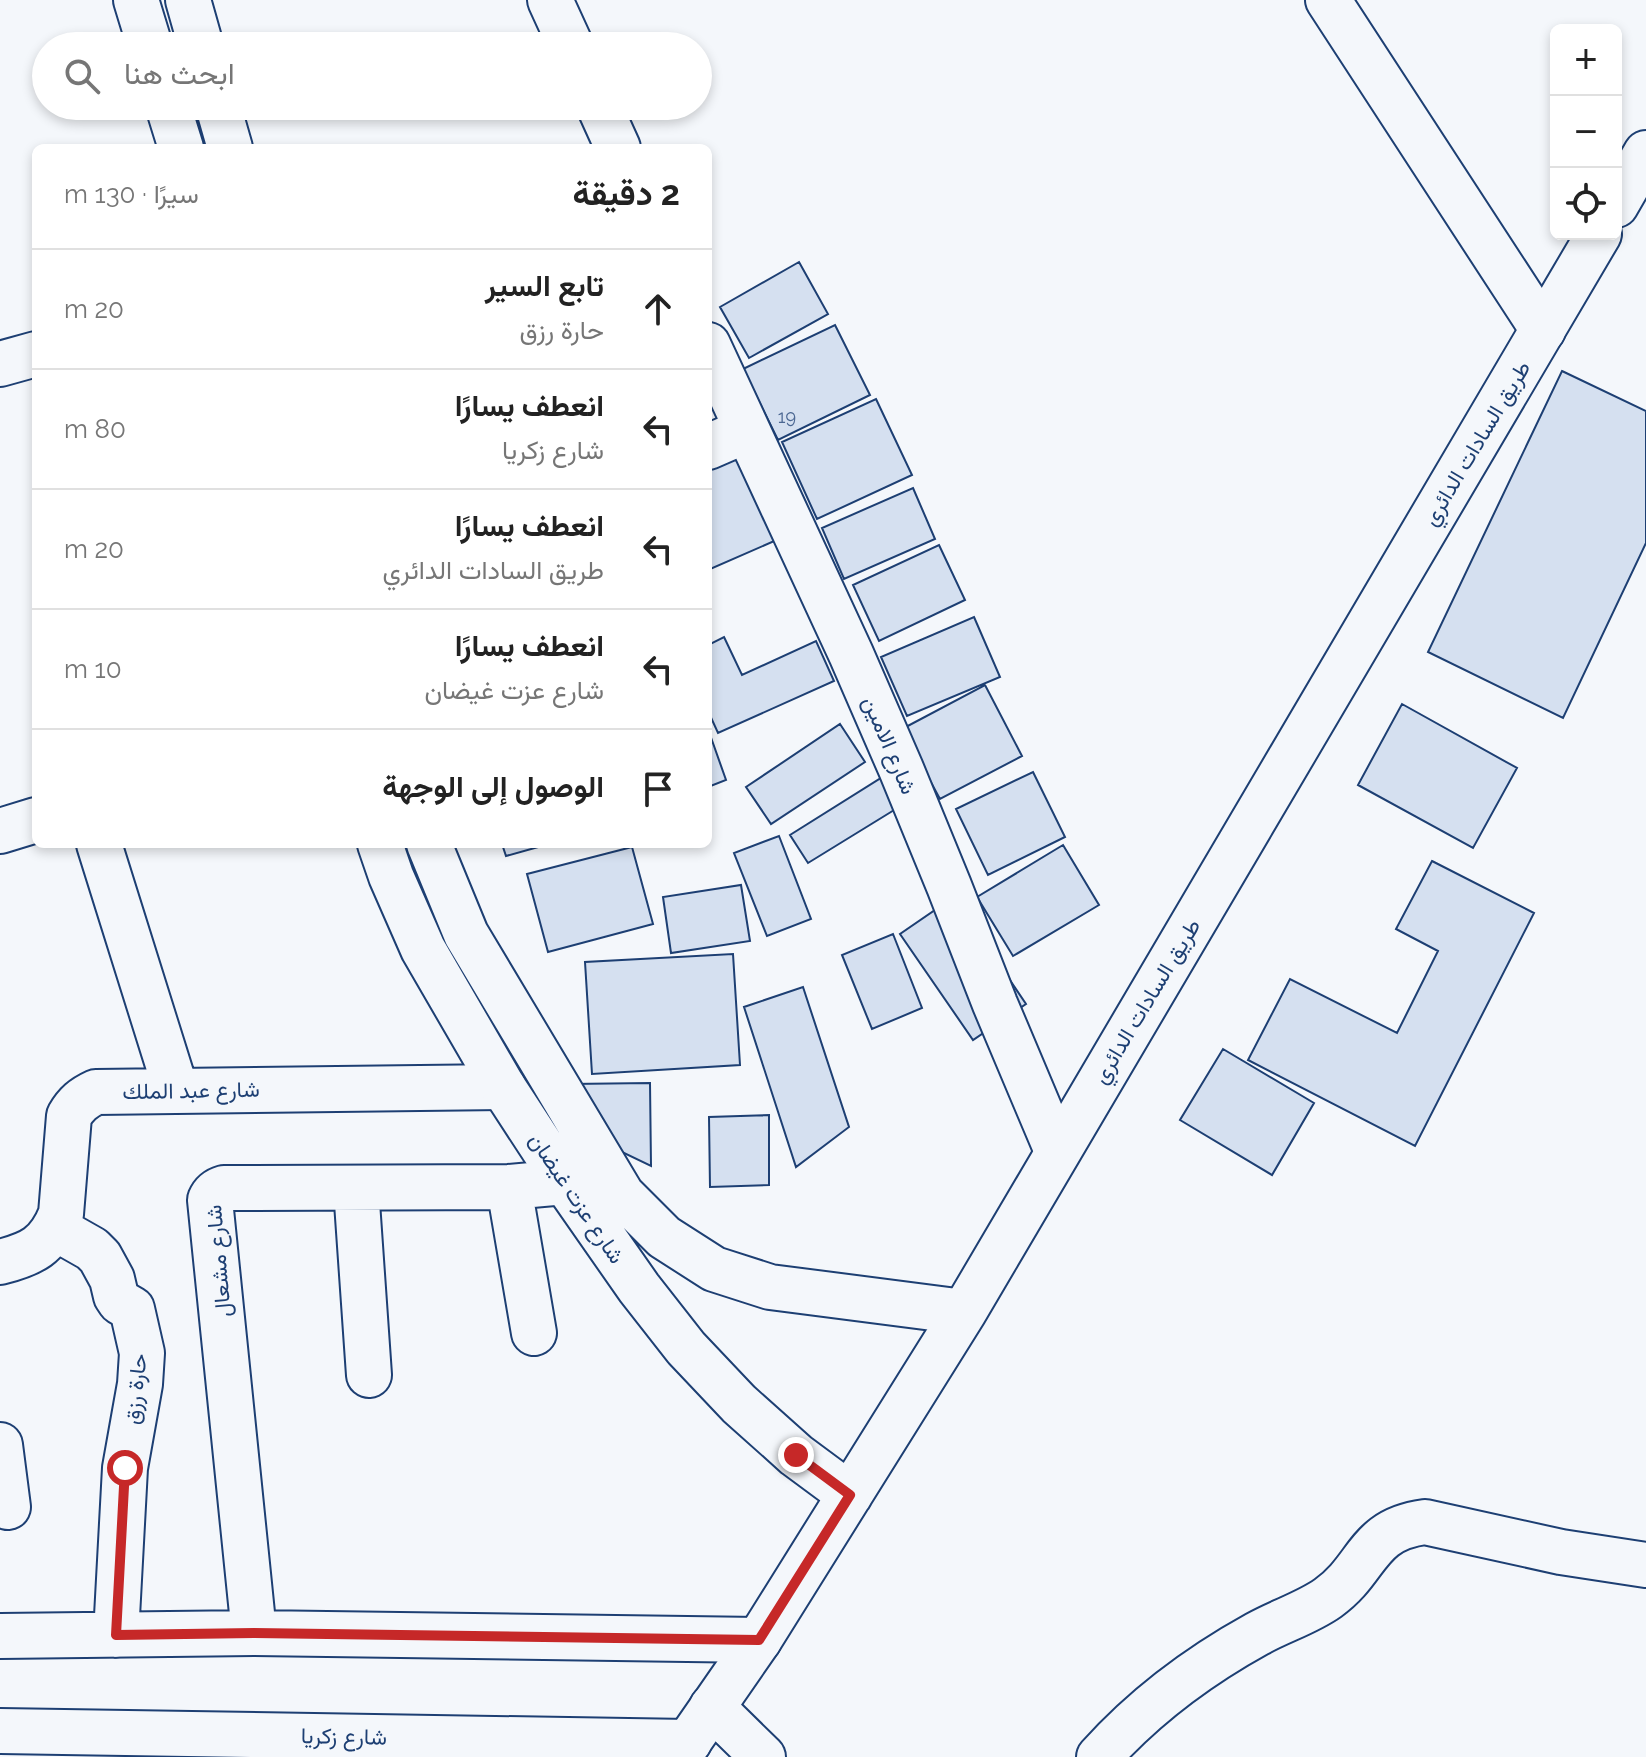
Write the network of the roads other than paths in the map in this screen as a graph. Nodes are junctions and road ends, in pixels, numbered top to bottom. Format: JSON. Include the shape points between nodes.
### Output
{"nodes":[{"id":1,"x":136,"y":0,"type":"edge"},
{"id":2,"x":188,"y":0,"type":"edge"},
{"id":3,"x":550,"y":0,"type":"edge"},
{"id":4,"x":1328,"y":0,"type":"edge"},
{"id":5,"x":146,"y":32,"type":"edge"},
{"id":6,"x":197,"y":32,"type":"edge"},
{"id":7,"x":565,"y":32,"type":"edge"},
{"id":8,"x":172,"y":120,"type":"edge"},
{"id":9,"x":222,"y":120,"type":"edge"},
{"id":10,"x":605,"y":120,"type":"edge"},
{"id":11,"x":180,"y":144,"type":"edge"},
{"id":12,"x":229,"y":144,"type":"edge"},
{"id":13,"x":616,"y":144,"type":"edge"},
{"id":14,"x":1646,"y":153,"type":"edge"},
{"id":15,"x":1622,"y":195,"type":"edge"},
{"id":16,"x":1596,"y":240,"type":"edge"},
{"id":17,"x":1543,"y":330,"type":"junction"},
{"id":18,"x":712,"y":354,"type":"edge"},
{"id":19,"x":32,"y":355,"type":"edge"},
{"id":20,"x":0,"y":364,"type":"edge"},
{"id":21,"x":747,"y":430,"type":"junction"},
{"id":22,"x":712,"y":445,"type":"edge"},
{"id":23,"x":32,"y":821,"type":"edge"},
{"id":24,"x":0,"y":831,"type":"edge"},
{"id":25,"x":100,"y":848,"type":"edge"},
{"id":26,"x":381,"y":848,"type":"edge"},
{"id":27,"x":431,"y":848,"type":"edge"},
{"id":28,"x":503,"y":1087,"type":"junction"},
{"id":29,"x":176,"y":1090,"type":"junction"},
{"id":30,"x":1057,"y":1151,"type":"junction"},
{"id":31,"x":565,"y":1182,"type":"junction"},
{"id":32,"x":509,"y":1187,"type":"junction"},
{"id":33,"x":356,"y":1188,"type":"junction"},
{"id":34,"x":55,"y":1228,"type":"junction"},
{"id":35,"x":0,"y":1262,"type":"edge"},
{"id":36,"x":964,"y":1312,"type":"junction"},
{"id":37,"x":534,"y":1333,"type":"dead end"},
{"id":38,"x":369,"y":1375,"type":"dead end"},
{"id":39,"x":0,"y":1445,"type":"edge"},
{"id":40,"x":850,"y":1495,"type":"junction"},
{"id":41,"x":8,"y":1507,"type":"dead end"},
{"id":42,"x":1646,"y":1565,"type":"edge"},
{"id":43,"x":254,"y":1633,"type":"junction"},
{"id":44,"x":116,"y":1635,"type":"junction"},
{"id":45,"x":0,"y":1636,"type":"edge"},
{"id":46,"x":759,"y":1640,"type":"junction"},
{"id":47,"x":0,"y":1731,"type":"edge"},
{"id":48,"x":693,"y":1735,"type":"edge"},
{"id":49,"x":763,"y":1757,"type":"edge"},
{"id":50,"x":1099,"y":1757,"type":"edge"}],
"edges":[{"from":1,"to":5,"type":"street"},
{"from":2,"to":6,"type":"street"},
{"from":3,"to":7,"type":"street"},
{"from":4,"to":17,"type":"street"},
{"from":8,"to":11,"type":"street"},
{"from":9,"to":12,"type":"street"},
{"from":10,"to":13,"type":"street"},
{"from":14,"to":15,"type":"street"},
{"from":16,"to":17,"type":"street","name":"طريق السادات الدائري"},
{"from":17,"to":30,"type":"street","name":"طريق السادات الدائري"},
{"from":18,"to":21,"type":"street","name":"شارع الامين"},
{"from":19,"to":20,"type":"street"},
{"from":21,"to":22,"type":"street"},
{"from":21,"to":30,"type":"street","name":"شارع الامين","via":[[901,769]]},
{"from":23,"to":24,"type":"street"},
{"from":25,"to":29,"type":"street"},
{"from":26,"to":28,"type":"street","name":"شارع عزت غيضان","via":[[423,949]]},
{"from":27,"to":36,"type":"street","name":"شارع عزت غيضان","via":[[466,934],[622,1195],[664,1237],[714,1269],[770,1287]]},
{"from":28,"to":29,"type":"street","name":"شارع عبد الملك"},
{"from":28,"to":31,"type":"street","name":"شارع عزت غيضان"},
{"from":29,"to":34,"type":"street","name":"شارع عبد الملك","via":[[96,1092],[75,1105],[67,1128],[61,1214]]},
{"from":30,"to":36,"type":"street","name":"طريق السادات الدائري"},
{"from":31,"to":32,"type":"street","name":"شارع مشعال"},
{"from":31,"to":40,"type":"street","name":"شارع عزت غيضان","via":[[686,1348],[739,1404]]},
{"from":32,"to":33,"type":"street","name":"شارع مشعال"},
{"from":32,"to":37,"type":"street"},
{"from":33,"to":38,"type":"street"},
{"from":33,"to":43,"type":"street","name":"شارع مشعال","via":[[224,1188],[210,1200]]},
{"from":34,"to":35,"type":"street","via":[[36,1250]]},
{"from":34,"to":44,"type":"street","name":"حارة رزق","via":[[100,1257],[116,1296],[132,1309],[142,1353],[126,1455]]},
{"from":36,"to":40,"type":"street","name":"طريق السادات الدائري"},
{"from":39,"to":41,"type":"street"},
{"from":40,"to":46,"type":"street","name":"طريق السادات الدائري"},
{"from":42,"to":50,"type":"street","via":[[1425,1522],[1408,1524],[1378,1541],[1343,1588],[1211,1663],[1122,1731]]},
{"from":43,"to":44,"type":"street"},
{"from":43,"to":46,"type":"street"},
{"from":44,"to":45,"type":"street"},
{"from":46,"to":48,"type":"street","name":"طريق السادات الدائري"},
{"from":47,"to":48,"type":"street","name":"شارع زكريا"},
{"from":48,"to":49,"type":"street"}]}
